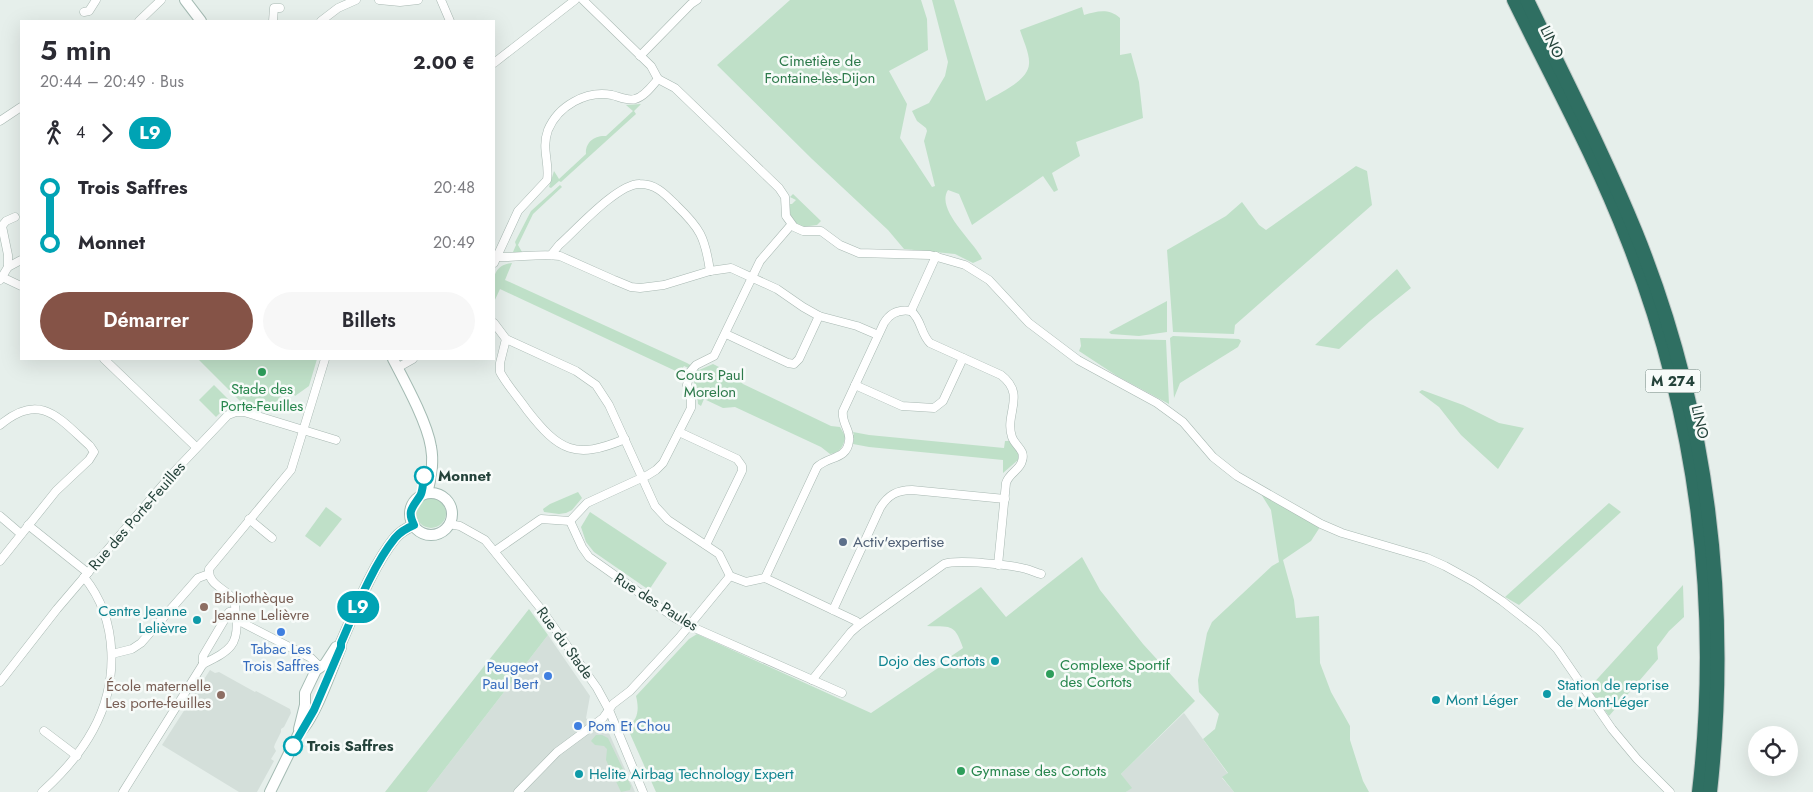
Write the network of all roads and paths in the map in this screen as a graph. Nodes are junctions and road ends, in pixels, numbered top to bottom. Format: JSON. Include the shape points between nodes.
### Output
{"nodes":[{"id":1,"x":96,"y":0,"type":"edge"},
{"id":2,"x":161,"y":0,"type":"edge"},
{"id":3,"x":186,"y":0,"type":"edge"},
{"id":4,"x":195,"y":0,"type":"edge"},
{"id":5,"x":356,"y":0,"type":"edge"},
{"id":6,"x":379,"y":0,"type":"edge"},
{"id":7,"x":418,"y":0,"type":"edge"},
{"id":8,"x":442,"y":0,"type":"edge"},
{"id":9,"x":575,"y":0,"type":"edge"},
{"id":10,"x":583,"y":0,"type":"edge"},
{"id":11,"x":1514,"y":0,"type":"edge"},
{"id":12,"x":1527,"y":0,"type":"edge"},
{"id":13,"x":691,"y":1,"type":"edge"},
{"id":14,"x":280,"y":8,"type":"dead end"},
{"id":15,"x":84,"y":12,"type":"dead end"},
{"id":16,"x":199,"y":18,"type":"edge"},
{"id":17,"x":140,"y":20,"type":"edge"},
{"id":18,"x":273,"y":20,"type":"edge"},
{"id":19,"x":322,"y":20,"type":"edge"},
{"id":20,"x":450,"y":20,"type":"edge"},
{"id":21,"x":640,"y":56,"type":"junction"},
{"id":22,"x":495,"y":62,"type":"edge"},
{"id":23,"x":658,"y":79,"type":"junction"},
{"id":24,"x":20,"y":108,"type":"edge"},
{"id":25,"x":0,"y":110,"type":"edge"},
{"id":26,"x":2,"y":119,"type":"edge"},
{"id":27,"x":15,"y":217,"type":"dead end"},
{"id":28,"x":791,"y":225,"type":"junction"},
{"id":29,"x":551,"y":255,"type":"junction"},
{"id":30,"x":936,"y":256,"type":"junction"},
{"id":31,"x":495,"y":260,"type":"edge"},
{"id":32,"x":20,"y":261,"type":"edge"},
{"id":33,"x":8,"y":267,"type":"junction"},
{"id":34,"x":710,"y":271,"type":"junction"},
{"id":35,"x":752,"y":277,"type":"junction"},
{"id":36,"x":1,"y":278,"type":"edge"},
{"id":37,"x":20,"y":286,"type":"edge"},
{"id":38,"x":911,"y":312,"type":"junction"},
{"id":39,"x":819,"y":316,"type":"junction"},
{"id":40,"x":495,"y":324,"type":"edge"},
{"id":41,"x":726,"y":334,"type":"junction"},
{"id":42,"x":878,"y":335,"type":"junction"},
{"id":43,"x":506,"y":339,"type":"junction"},
{"id":44,"x":963,"y":358,"type":"junction"},
{"id":45,"x":105,"y":360,"type":"edge"},
{"id":46,"x":324,"y":360,"type":"edge"},
{"id":47,"x":409,"y":360,"type":"edge"},
{"id":48,"x":395,"y":363,"type":"edge"},
{"id":49,"x":855,"y":385,"type":"junction"},
{"id":50,"x":0,"y":425,"type":"edge"},
{"id":51,"x":304,"y":429,"type":"junction"},
{"id":52,"x":679,"y":432,"type":"junction"},
{"id":53,"x":625,"y":439,"type":"junction"},
{"id":54,"x":336,"y":440,"type":"dead end"},
{"id":55,"x":196,"y":447,"type":"junction"},
{"id":56,"x":642,"y":478,"type":"junction"},
{"id":57,"x":427,"y":493,"type":"junction"},
{"id":58,"x":1005,"y":499,"type":"junction"},
{"id":59,"x":0,"y":516,"type":"edge"},
{"id":60,"x":249,"y":519,"type":"junction"},
{"id":61,"x":570,"y":521,"type":"junction"},
{"id":62,"x":449,"y":524,"type":"junction"},
{"id":63,"x":414,"y":525,"type":"junction"},
{"id":64,"x":28,"y":526,"type":"junction"},
{"id":65,"x":21,"y":534,"type":"junction"},
{"id":66,"x":272,"y":538,"type":"dead end"},
{"id":67,"x":706,"y":546,"type":"junction"},
{"id":68,"x":495,"y":551,"type":"junction"},
{"id":69,"x":0,"y":561,"type":"edge"},
{"id":70,"x":998,"y":565,"type":"junction"},
{"id":71,"x":209,"y":574,"type":"junction"},
{"id":72,"x":1041,"y":574,"type":"dead end"},
{"id":73,"x":86,"y":575,"type":"junction"},
{"id":74,"x":730,"y":576,"type":"junction"},
{"id":75,"x":765,"y":578,"type":"junction"},
{"id":76,"x":833,"y":610,"type":"junction"},
{"id":77,"x":235,"y":611,"type":"junction"},
{"id":78,"x":237,"y":620,"type":"junction"},
{"id":79,"x":859,"y":625,"type":"junction"},
{"id":80,"x":690,"y":626,"type":"junction"},
{"id":81,"x":112,"y":654,"type":"junction"},
{"id":82,"x":203,"y":664,"type":"junction"},
{"id":83,"x":325,"y":667,"type":"junction"},
{"id":84,"x":812,"y":680,"type":"junction"},
{"id":85,"x":0,"y":682,"type":"edge"},
{"id":86,"x":842,"y":693,"type":"dead end"},
{"id":87,"x":310,"y":705,"type":"junction"},
{"id":88,"x":609,"y":710,"type":"junction"},
{"id":89,"x":44,"y":731,"type":"dead end"},
{"id":90,"x":77,"y":756,"type":"junction"},
{"id":91,"x":42,"y":792,"type":"edge"},
{"id":92,"x":123,"y":792,"type":"edge"},
{"id":93,"x":270,"y":792,"type":"edge"},
{"id":94,"x":518,"y":792,"type":"edge"},
{"id":95,"x":642,"y":792,"type":"edge"},
{"id":96,"x":1670,"y":792,"type":"edge"},
{"id":97,"x":1699,"y":792,"type":"edge"},
{"id":98,"x":1710,"y":792,"type":"edge"}],
"edges":[{"from":1,"to":15,"type":"street","via":[[89,12]]},
{"from":2,"to":17,"type":"street"},
{"from":3,"to":16,"type":"street"},
{"from":4,"to":16,"type":"street"},
{"from":5,"to":19,"type":"street"},
{"from":6,"to":7,"type":"street"},
{"from":8,"to":20,"type":"street"},
{"from":9,"to":22,"type":"street"},
{"from":10,"to":21,"type":"street"},
{"from":11,"to":97,"type":"highway","name":"LINO","number":"M 274","via":[[1628,240],[1678,399],[1700,519],[1704,576],[1707,702]]},
{"from":12,"to":98,"type":"highway","name":"LINO","number":"M 274","via":[[1637,235],[1664,309],[1685,382],[1708,501],[1718,608],[1716,731]]},
{"from":13,"to":21,"type":"street"},
{"from":14,"to":18,"type":"street","via":[[274,8]]},
{"from":21,"to":23,"type":"street","via":[[654,69]]},
{"from":23,"to":28,"type":"street","via":[[675,88],[779,188],[785,197],[786,216]]},
{"from":23,"to":31,"type":"street","via":[[634,99],[589,96],[570,104],[559,114],[546,140],[547,180],[518,211]]},
{"from":24,"to":26,"type":"street"},
{"from":25,"to":26,"type":"street"},
{"from":27,"to":33,"type":"street","via":[[2,226]]},
{"from":28,"to":30,"type":"street","via":[[803,231],[819,231],[840,246],[859,253]]},
{"from":28,"to":35,"type":"street","via":[[764,255]]},
{"from":29,"to":31,"type":"street"},
{"from":29,"to":34,"type":"street","via":[[640,288]]},
{"from":29,"to":34,"type":"street","via":[[613,196],[630,185],[650,185],[662,191],[694,222],[706,247]]},
{"from":30,"to":38,"type":"street"},
{"from":30,"to":96,"type":"street","via":[[965,265],[986,278],[1029,323],[1088,366],[1157,402],[1183,422],[1213,457],[1237,476],[1321,524],[1427,558],[1502,601],[1557,649],[1612,729]]},
{"from":32,"to":33,"type":"street"},
{"from":33,"to":36,"type":"street"},
{"from":34,"to":35,"type":"street","via":[[731,268]]},
{"from":35,"to":39,"type":"street"},
{"from":35,"to":41,"type":"street"},
{"from":36,"to":37,"type":"street"},
{"from":38,"to":42,"type":"street","via":[[899,310],[890,315]]},
{"from":38,"to":44,"type":"street","via":[[918,318],[928,341]]},
{"from":39,"to":41,"type":"street","via":[[794,364]]},
{"from":39,"to":42,"type":"street"},
{"from":40,"to":43,"type":"street"},
{"from":41,"to":52,"type":"street","via":[[714,356],[690,372],[687,384],[691,405]]},
{"from":42,"to":49,"type":"street"},
{"from":43,"to":53,"type":"street","via":[[576,371],[596,385]]},
{"from":43,"to":53,"type":"street","via":[[500,372],[548,436],[563,445],[586,450],[600,449]]},
{"from":44,"to":49,"type":"street","via":[[943,400],[934,408],[902,406]]},
{"from":44,"to":58,"type":"street","via":[[1000,375],[1014,392],[1011,434],[1023,458],[1021,465],[1007,479]]},
{"from":45,"to":55,"type":"street"},
{"from":46,"to":51,"type":"street"},
{"from":47,"to":48,"type":"street"},
{"from":48,"to":57,"type":"street","via":[[429,438],[432,459]]},
{"from":49,"to":75,"type":"street","via":[[842,414],[849,436],[848,446],[841,455],[826,460],[818,467]]},
{"from":50,"to":64,"type":"street","via":[[18,412],[42,410],[57,416],[94,452]]},
{"from":51,"to":54,"type":"street"},
{"from":51,"to":55,"type":"street","name":"Rue des Porte-Feuilles","via":[[244,412],[233,412]]},
{"from":51,"to":60,"type":"street","via":[[291,470]]},
{"from":52,"to":56,"type":"street","via":[[663,463]]},
{"from":52,"to":67,"type":"street","via":[[737,459],[742,466]]},
{"from":53,"to":56,"type":"street"},
{"from":55,"to":73,"type":"street","name":"Rue des Porte-Feuilles"},
{"from":56,"to":61,"type":"street","via":[[586,503]]},
{"from":56,"to":67,"type":"street","via":[[662,514]]},
{"from":57,"to":62,"type":"street","via":[[440,494],[449,503],[452,513]]},
{"from":57,"to":63,"type":"street","via":[[412,506]]},
{"from":58,"to":70,"type":"street"},
{"from":58,"to":76,"type":"street","via":[[906,490],[890,495],[880,508]]},
{"from":59,"to":65,"type":"street"},
{"from":60,"to":66,"type":"street"},
{"from":60,"to":71,"type":"street","via":[[211,565]]},
{"from":61,"to":68,"type":"street","via":[[541,520]]},
{"from":61,"to":80,"type":"street","name":"Rue des Paules","via":[[589,558]]},
{"from":62,"to":63,"type":"street","via":[[439,533],[432,534]]},
{"from":62,"to":68,"type":"street","name":"Rue du Stade","via":[[474,533]]},
{"from":63,"to":83,"type":"street","via":[[401,533],[386,551],[341,647]]},
{"from":64,"to":65,"type":"street"},
{"from":64,"to":73,"type":"street"},
{"from":65,"to":69,"type":"street"},
{"from":67,"to":74,"type":"street","via":[[719,554]]},
{"from":68,"to":88,"type":"street","name":"Rue du Stade","via":[[541,609]]},
{"from":70,"to":72,"type":"street","via":[[1026,568]]},
{"from":70,"to":79,"type":"street","via":[[944,564]]},
{"from":71,"to":77,"type":"street","via":[[211,580],[232,597]]},
{"from":71,"to":81,"type":"street","via":[[198,578],[141,643]]},
{"from":73,"to":81,"type":"street","via":[[104,612]]},
{"from":73,"to":85,"type":"street","name":"Rue des Porte-Feuilles"},
{"from":74,"to":75,"type":"street","via":[[746,582]]},
{"from":74,"to":80,"type":"street"},
{"from":75,"to":76,"type":"street"},
{"from":76,"to":79,"type":"street"},
{"from":77,"to":78,"type":"street"},
{"from":77,"to":82,"type":"street","via":[[229,612],[203,656]]},
{"from":78,"to":82,"type":"street","via":[[229,650]]},
{"from":78,"to":83,"type":"street"},
{"from":79,"to":84,"type":"street"},
{"from":80,"to":84,"type":"street","name":"Rue des Paules"},
{"from":80,"to":88,"type":"street"},
{"from":81,"to":90,"type":"street","via":[[104,705]]},
{"from":82,"to":92,"type":"street"},
{"from":83,"to":87,"type":"street"},
{"from":83,"to":87,"type":"street","via":[[316,670],[305,694]]},
{"from":84,"to":86,"type":"street","name":"Rue des Paules"},
{"from":87,"to":93,"type":"street","via":[[304,729],[299,733]]},
{"from":88,"to":94,"type":"street","via":[[557,752]]},
{"from":88,"to":95,"type":"street","name":"Rue du Stade"},
{"from":89,"to":90,"type":"street"},
{"from":90,"to":91,"type":"street"}]}
